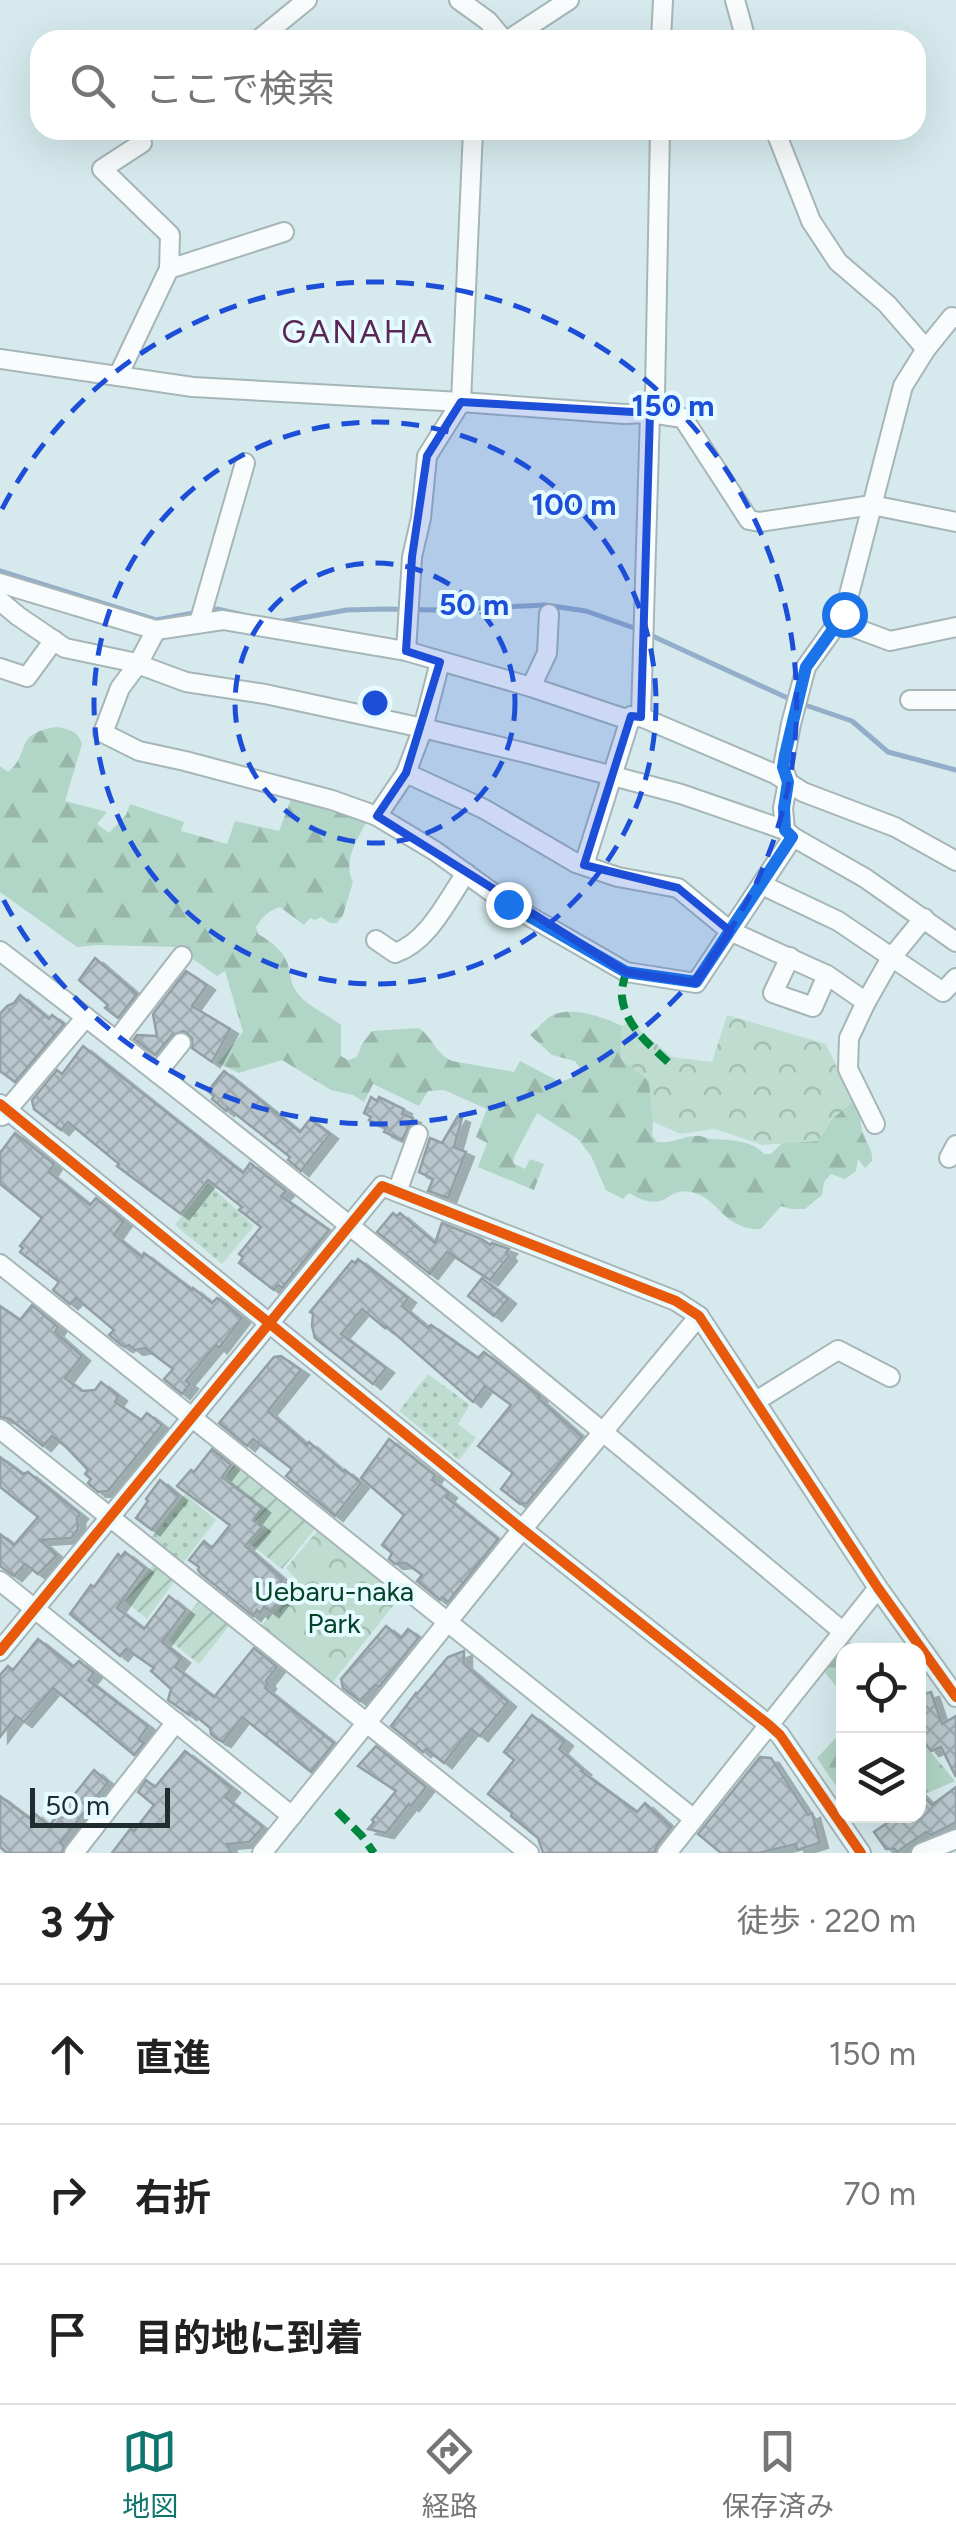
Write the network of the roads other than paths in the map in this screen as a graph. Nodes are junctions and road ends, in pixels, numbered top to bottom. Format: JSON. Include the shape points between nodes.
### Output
{"nodes":[{"id":1,"x":307,"y":0,"type":"edge"},
{"id":2,"x":459,"y":0,"type":"edge"},
{"id":3,"x":569,"y":0,"type":"edge"},
{"id":4,"x":663,"y":0,"type":"edge"},
{"id":5,"x":735,"y":0,"type":"edge"},
{"id":6,"x":270,"y":30,"type":"edge"},
{"id":7,"x":497,"y":30,"type":"edge"},
{"id":8,"x":522,"y":30,"type":"edge"},
{"id":9,"x":662,"y":30,"type":"edge"},
{"id":10,"x":743,"y":30,"type":"edge"},
{"id":11,"x":472,"y":140,"type":"edge"},
{"id":12,"x":660,"y":140,"type":"edge"},
{"id":13,"x":778,"y":140,"type":"edge"},
{"id":14,"x":142,"y":144,"type":"dead end"},
{"id":15,"x":284,"y":232,"type":"dead end"},
{"id":16,"x":169,"y":269,"type":"junction"},
{"id":17,"x":956,"y":318,"type":"edge"},
{"id":18,"x":926,"y":348,"type":"junction"},
{"id":19,"x":0,"y":359,"type":"edge"},
{"id":20,"x":118,"y":376,"type":"junction"},
{"id":21,"x":461,"y":402,"type":"junction"},
{"id":22,"x":650,"y":413,"type":"junction"},
{"id":23,"x":246,"y":464,"type":"dead end"},
{"id":24,"x":872,"y":506,"type":"junction"},
{"id":25,"x":956,"y":522,"type":"edge"},
{"id":26,"x":0,"y":583,"type":"edge"},
{"id":27,"x":0,"y":601,"type":"edge"},
{"id":28,"x":549,"y":614,"type":"dead end"},
{"id":29,"x":840,"y":622,"type":"junction"},
{"id":30,"x":199,"y":623,"type":"junction"},
{"id":31,"x":956,"y":627,"type":"edge"},
{"id":32,"x":156,"y":630,"type":"junction"},
{"id":33,"x":54,"y":640,"type":"junction"},
{"id":34,"x":406,"y":651,"type":"junction"},
{"id":35,"x":440,"y":662,"type":"junction"},
{"id":36,"x":138,"y":664,"type":"junction"},
{"id":37,"x":0,"y":668,"type":"edge"},
{"id":38,"x":531,"y":686,"type":"junction"},
{"id":39,"x":910,"y":700,"type":"dead end"},
{"id":40,"x":956,"y":700,"type":"edge"},
{"id":41,"x":636,"y":717,"type":"junction"},
{"id":42,"x":423,"y":728,"type":"junction"},
{"id":43,"x":406,"y":773,"type":"junction"},
{"id":44,"x":612,"y":775,"type":"junction"},
{"id":45,"x":788,"y":782,"type":"junction"},
{"id":46,"x":377,"y":816,"type":"junction"},
{"id":47,"x":789,"y":833,"type":"junction"},
{"id":48,"x":956,"y":860,"type":"edge"},
{"id":49,"x":584,"y":865,"type":"junction"},
{"id":50,"x":466,"y":873,"type":"junction"},
{"id":51,"x":762,"y":885,"type":"junction"},
{"id":52,"x":924,"y":918,"type":"junction"},
{"id":53,"x":730,"y":931,"type":"junction"},
{"id":54,"x":376,"y":940,"type":"dead end"},
{"id":55,"x":956,"y":942,"type":"edge"},
{"id":56,"x":0,"y":951,"type":"edge"},
{"id":57,"x":182,"y":956,"type":"dead end"},
{"id":58,"x":790,"y":957,"type":"junction"},
{"id":59,"x":891,"y":958,"type":"junction"},
{"id":60,"x":827,"y":975,"type":"junction"},
{"id":61,"x":956,"y":978,"type":"edge"},
{"id":62,"x":866,"y":1002,"type":"junction"},
{"id":63,"x":86,"y":1017,"type":"junction"},
{"id":64,"x":116,"y":1041,"type":"junction"},
{"id":65,"x":181,"y":1043,"type":"dead end"},
{"id":66,"x":157,"y":1073,"type":"junction"},
{"id":67,"x":2,"y":1111,"type":"edge"},
{"id":68,"x":875,"y":1124,"type":"dead end"},
{"id":69,"x":418,"y":1134,"type":"dead end"},
{"id":70,"x":397,"y":1192,"type":"junction"},
{"id":71,"x":350,"y":1227,"type":"junction"},
{"id":72,"x":0,"y":1264,"type":"edge"},
{"id":73,"x":699,"y":1316,"type":"junction"},
{"id":74,"x":271,"y":1322,"type":"junction"},
{"id":75,"x":890,"y":1378,"type":"dead end"},
{"id":76,"x":756,"y":1401,"type":"junction"},
{"id":77,"x":191,"y":1418,"type":"junction"},
{"id":78,"x":0,"y":1429,"type":"edge"},
{"id":79,"x":605,"y":1432,"type":"junction"},
{"id":80,"x":109,"y":1518,"type":"junction"},
{"id":81,"x":522,"y":1529,"type":"junction"},
{"id":82,"x":0,"y":1581,"type":"edge"},
{"id":83,"x":878,"y":1588,"type":"junction"},
{"id":84,"x":34,"y":1609,"type":"junction"},
{"id":85,"x":446,"y":1623,"type":"junction"},
{"id":86,"x":842,"y":1631,"type":"junction"},
{"id":87,"x":0,"y":1651,"type":"edge"},
{"id":88,"x":956,"y":1697,"type":"edge"},
{"id":89,"x":176,"y":1722,"type":"junction"},
{"id":90,"x":367,"y":1723,"type":"junction"},
{"id":91,"x":769,"y":1725,"type":"junction"},
{"id":92,"x":292,"y":1816,"type":"junction"},
{"id":93,"x":694,"y":1819,"type":"junction"},
{"id":94,"x":956,"y":1840,"type":"edge"},
{"id":95,"x":74,"y":1853,"type":"edge"},
{"id":96,"x":262,"y":1853,"type":"edge"},
{"id":97,"x":528,"y":1853,"type":"edge"},
{"id":98,"x":667,"y":1853,"type":"edge"},
{"id":99,"x":862,"y":1853,"type":"edge"},
{"id":100,"x":921,"y":1853,"type":"edge"}],
"edges":[{"from":1,"to":6,"type":"street"},
{"from":2,"to":7,"type":"street"},
{"from":3,"to":8,"type":"street"},
{"from":4,"to":9,"type":"street"},
{"from":5,"to":10,"type":"street"},
{"from":11,"to":21,"type":"street"},
{"from":12,"to":22,"type":"street"},
{"from":13,"to":18,"type":"street","via":[[811,221],[838,262]]},
{"from":14,"to":16,"type":"street","via":[[102,169],[170,236]]},
{"from":15,"to":16,"type":"street"},
{"from":16,"to":20,"type":"street"},
{"from":17,"to":18,"type":"street"},
{"from":18,"to":24,"type":"street","via":[[903,386]]},
{"from":19,"to":20,"type":"street"},
{"from":20,"to":21,"type":"street","via":[[193,387]]},
{"from":21,"to":22,"type":"street"},
{"from":21,"to":34,"type":"street","via":[[428,456]]},
{"from":22,"to":24,"type":"street","via":[[683,418],[749,520]]},
{"from":22,"to":41,"type":"street"},
{"from":23,"to":30,"type":"street"},
{"from":24,"to":25,"type":"street"},
{"from":24,"to":29,"type":"street"},
{"from":26,"to":32,"type":"street"},
{"from":27,"to":33,"type":"street"},
{"from":28,"to":38,"type":"street","via":[[547,653]]},
{"from":29,"to":31,"type":"street","via":[[890,642]]},
{"from":29,"to":45,"type":"street","via":[[806,667],[783,767]]},
{"from":30,"to":32,"type":"street"},
{"from":30,"to":34,"type":"street","via":[[222,620]]},
{"from":32,"to":36,"type":"street"},
{"from":33,"to":36,"type":"street"},
{"from":33,"to":37,"type":"street","via":[[27,677]]},
{"from":34,"to":35,"type":"street"},
{"from":35,"to":38,"type":"street"},
{"from":35,"to":42,"type":"street"},
{"from":36,"to":42,"type":"street","via":[[186,682]]},
{"from":36,"to":46,"type":"street","via":[[120,688],[104,733],[139,752]]},
{"from":38,"to":41,"type":"street"},
{"from":39,"to":40,"type":"street"},
{"from":41,"to":44,"type":"street"},
{"from":41,"to":45,"type":"street"},
{"from":42,"to":43,"type":"street"},
{"from":42,"to":44,"type":"street"},
{"from":43,"to":46,"type":"street"},
{"from":43,"to":49,"type":"street"},
{"from":44,"to":47,"type":"street"},
{"from":44,"to":49,"type":"street"},
{"from":45,"to":47,"type":"street"},
{"from":45,"to":48,"type":"street","via":[[912,834]]},
{"from":46,"to":50,"type":"street"},
{"from":47,"to":51,"type":"street"},
{"from":47,"to":52,"type":"street"},
{"from":49,"to":53,"type":"street","via":[[678,888]]},
{"from":50,"to":53,"type":"street","via":[[626,972],[696,982]]},
{"from":50,"to":54,"type":"street","via":[[408,949],[395,953]]},
{"from":51,"to":53,"type":"street"},
{"from":51,"to":59,"type":"street","via":[[838,921]]},
{"from":52,"to":55,"type":"street"},
{"from":52,"to":59,"type":"street"},
{"from":53,"to":58,"type":"street"},
{"from":56,"to":63,"type":"street"},
{"from":57,"to":64,"type":"street"},
{"from":58,"to":60,"type":"street"},
{"from":58,"to":60,"type":"street","via":[[773,993],[813,1008]]},
{"from":59,"to":61,"type":"street","via":[[943,992]]},
{"from":59,"to":62,"type":"street"},
{"from":60,"to":62,"type":"street"},
{"from":62,"to":68,"type":"street","via":[[848,1038],[848,1069]]},
{"from":63,"to":64,"type":"street"},
{"from":63,"to":67,"type":"street"},
{"from":64,"to":66,"type":"street"},
{"from":65,"to":66,"type":"street"},
{"from":66,"to":71,"type":"street"},
{"from":67,"to":74,"type":"street"},
{"from":69,"to":70,"type":"street"},
{"from":70,"to":71,"type":"street","via":[[382,1186]]},
{"from":70,"to":73,"type":"street","via":[[676,1301]]},
{"from":71,"to":74,"type":"street"},
{"from":71,"to":79,"type":"street"},
{"from":72,"to":77,"type":"street"},
{"from":73,"to":76,"type":"street"},
{"from":73,"to":79,"type":"street"},
{"from":74,"to":77,"type":"street"},
{"from":74,"to":81,"type":"street"},
{"from":75,"to":76,"type":"street","via":[[838,1350]]},
{"from":76,"to":83,"type":"street"},
{"from":77,"to":80,"type":"street"},
{"from":77,"to":85,"type":"street"},
{"from":78,"to":80,"type":"street"},
{"from":79,"to":81,"type":"street"},
{"from":79,"to":86,"type":"street"},
{"from":80,"to":84,"type":"street"},
{"from":80,"to":90,"type":"street"},
{"from":81,"to":85,"type":"street"},
{"from":81,"to":91,"type":"street"},
{"from":82,"to":84,"type":"street"},
{"from":83,"to":86,"type":"street"},
{"from":83,"to":88,"type":"street"},
{"from":84,"to":87,"type":"street"},
{"from":84,"to":89,"type":"street"},
{"from":85,"to":90,"type":"street"},
{"from":85,"to":93,"type":"street"},
{"from":86,"to":91,"type":"street"},
{"from":89,"to":92,"type":"street"},
{"from":89,"to":95,"type":"street"},
{"from":90,"to":92,"type":"street"},
{"from":90,"to":97,"type":"street"},
{"from":91,"to":93,"type":"street"},
{"from":91,"to":99,"type":"street"},
{"from":92,"to":96,"type":"street"},
{"from":93,"to":98,"type":"street"},
{"from":94,"to":100,"type":"street"}]}
